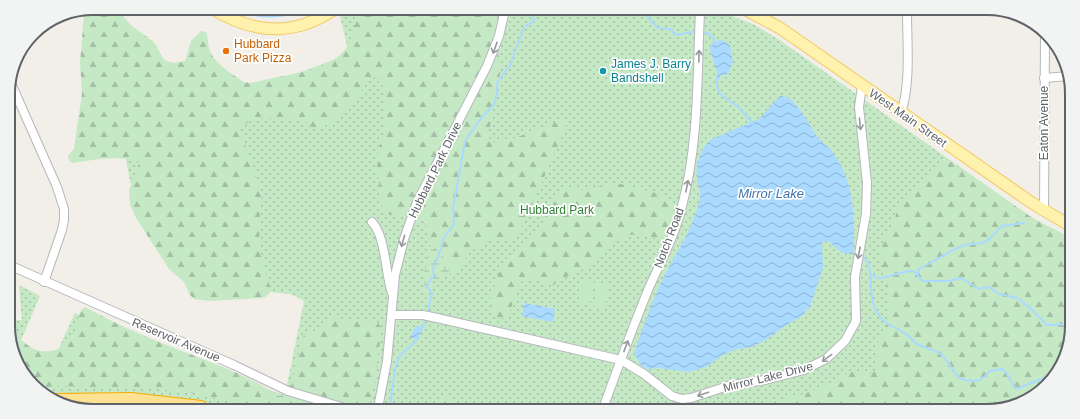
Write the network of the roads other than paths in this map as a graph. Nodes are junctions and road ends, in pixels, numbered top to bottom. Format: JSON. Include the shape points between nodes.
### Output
{"nodes":[{"id":1,"x":225,"y":15,"type":"edge"},
{"id":2,"x":324,"y":15,"type":"edge"},
{"id":3,"x":504,"y":15,"type":"edge"},
{"id":4,"x":700,"y":15,"type":"edge"},
{"id":5,"x":756,"y":15,"type":"edge"},
{"id":6,"x":907,"y":15,"type":"edge"},
{"id":7,"x":1044,"y":40,"type":"edge"},
{"id":8,"x":1063,"y":77,"type":"edge"},
{"id":9,"x":1044,"y":78,"type":"junction"},
{"id":10,"x":862,"y":86,"type":"junction"},
{"id":11,"x":15,"y":93,"type":"edge"},
{"id":12,"x":901,"y":113,"type":"junction"},
{"id":13,"x":1044,"y":212,"type":"junction"},
{"id":14,"x":372,"y":222,"type":"dead end"},
{"id":15,"x":1065,"y":223,"type":"edge"},
{"id":16,"x":15,"y":268,"type":"edge"},
{"id":17,"x":44,"y":282,"type":"junction"},
{"id":18,"x":393,"y":297,"type":"junction"},
{"id":19,"x":392,"y":315,"type":"junction"},
{"id":20,"x":621,"y":360,"type":"junction"},
{"id":21,"x":68,"y":400,"type":"edge"},
{"id":22,"x":174,"y":404,"type":"edge"},
{"id":23,"x":332,"y":404,"type":"edge"},
{"id":24,"x":379,"y":404,"type":"edge"},
{"id":25,"x":605,"y":404,"type":"edge"}],
"edges":[{"from":1,"to":2,"type":"main road","via":[[243,24],[271,29],[307,24]]},
{"from":3,"to":18,"type":"street","name":"Hubbard Park Drive","one_way":true,"via":[[487,66],[428,179],[410,220],[399,258]]},
{"from":20,"to":4,"type":"street","name":"Notch Road","one_way":true,"via":[[675,230],[687,186],[698,98]]},
{"from":5,"to":10,"type":"main road","name":"West Main Street","via":[[780,28]]},
{"from":6,"to":12,"type":"street","via":[[906,86]]},
{"from":7,"to":9,"type":"street","name":"Eaton Avenue"},
{"from":8,"to":9,"type":"street"},
{"from":9,"to":13,"type":"street","name":"Eaton Avenue"},
{"from":10,"to":12,"type":"main road","name":"West Main Street"},
{"from":10,"to":20,"type":"street","name":"Mirror Lake Drive","one_way":true,"via":[[859,107],[867,183],[866,214],[856,268],[856,321],[845,342],[826,359],[804,370],[728,386],[691,398],[672,396]]},
{"from":11,"to":17,"type":"street","via":[[64,209],[62,230]]},
{"from":12,"to":13,"type":"main road","name":"West Main Street"},
{"from":13,"to":15,"type":"main road","name":"West Main Street"},
{"from":14,"to":18,"type":"street","via":[[380,234],[387,279]]},
{"from":16,"to":17,"type":"street","name":"Reservoir Avenue"},
{"from":17,"to":23,"type":"street","name":"Reservoir Avenue","via":[[288,391]]},
{"from":18,"to":19,"type":"street","name":"Hubbard Park Drive"},
{"from":19,"to":20,"type":"street","name":"Mirror Lake Drive","via":[[423,315]]},
{"from":19,"to":24,"type":"street","name":"Hubbard Park Drive"},
{"from":20,"to":25,"type":"street","name":"Notch Road"},
{"from":21,"to":22,"type":"highway","via":[[131,399]]}]}
